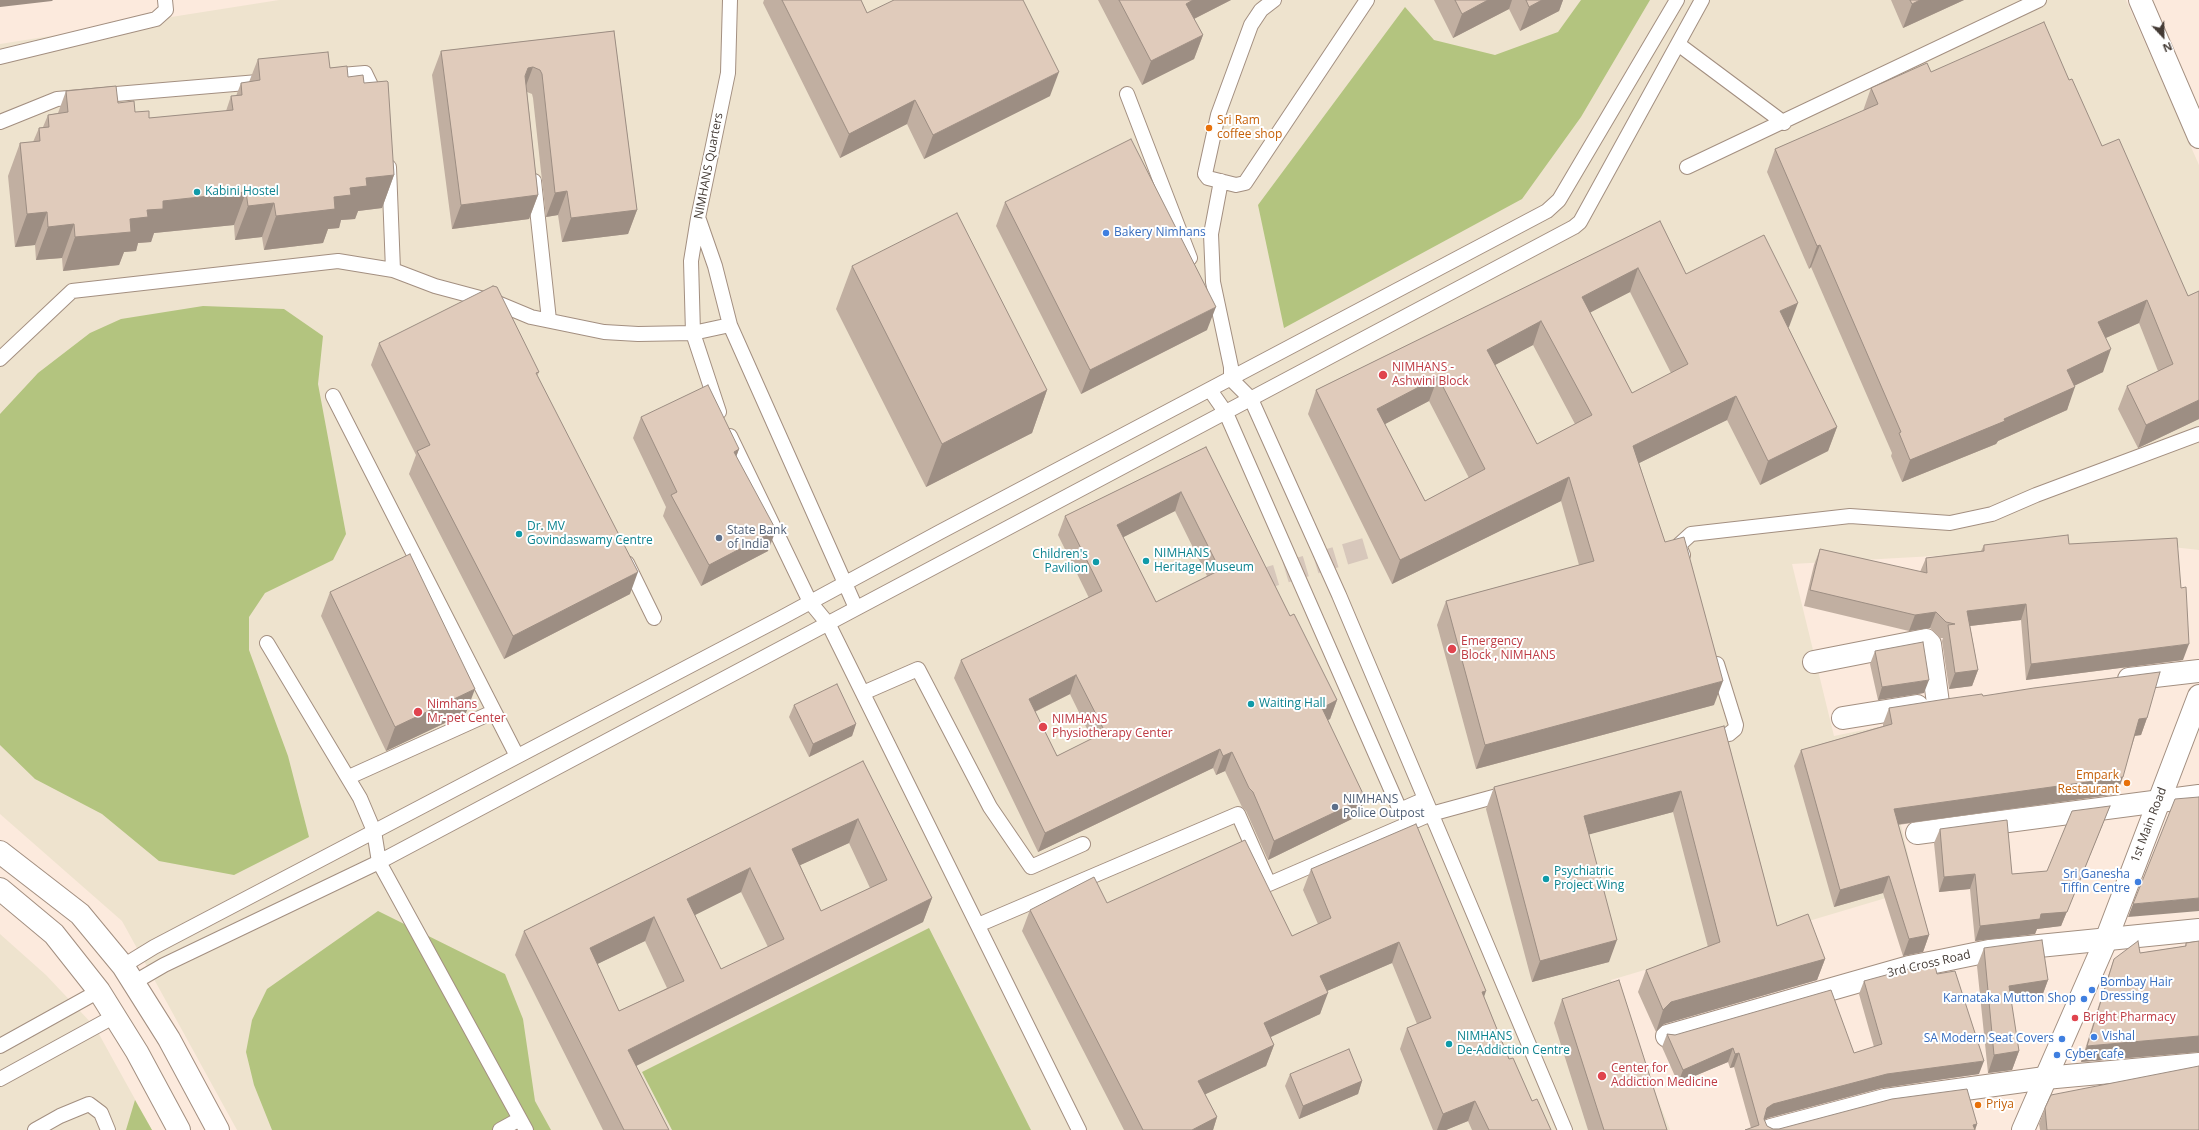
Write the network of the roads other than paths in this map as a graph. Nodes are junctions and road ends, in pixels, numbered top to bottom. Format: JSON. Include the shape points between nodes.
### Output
{"nodes":[{"id":1,"x":165,"y":0,"type":"edge"},
{"id":2,"x":730,"y":0,"type":"edge"},
{"id":3,"x":1274,"y":0,"type":"edge"},
{"id":4,"x":1367,"y":0,"type":"edge"},
{"id":5,"x":1677,"y":0,"type":"edge"},
{"id":6,"x":1702,"y":0,"type":"edge"},
{"id":7,"x":2039,"y":0,"type":"edge"},
{"id":8,"x":2140,"y":0,"type":"edge"},
{"id":9,"x":2153,"y":0,"type":"edge"},
{"id":10,"x":1678,"y":44,"type":"junction"},
{"id":11,"x":0,"y":58,"type":"edge"},
{"id":12,"x":318,"y":77,"type":"edge"},
{"id":13,"x":270,"y":81,"type":"edge"},
{"id":14,"x":1127,"y":94,"type":"dead end"},
{"id":15,"x":2199,"y":107,"type":"edge"},
{"id":16,"x":384,"y":113,"type":"edge"},
{"id":17,"x":0,"y":122,"type":"edge"},
{"id":18,"x":1784,"y":123,"type":"junction"},
{"id":19,"x":2199,"y":137,"type":"edge"},
{"id":20,"x":389,"y":152,"type":"edge"},
{"id":21,"x":1687,"y":167,"type":"dead end"},
{"id":22,"x":533,"y":170,"type":"edge"},
{"id":23,"x":1221,"y":181,"type":"junction"},
{"id":24,"x":698,"y":218,"type":"junction"},
{"id":25,"x":393,"y":270,"type":"junction"},
{"id":26,"x":1194,"y":271,"type":"edge"},
{"id":27,"x":1200,"y":286,"type":"edge"},
{"id":28,"x":495,"y":302,"type":"junction"},
{"id":29,"x":549,"y":320,"type":"junction"},
{"id":30,"x":506,"y":323,"type":"edge"},
{"id":31,"x":730,"y":325,"type":"junction"},
{"id":32,"x":693,"y":333,"type":"junction"},
{"id":33,"x":0,"y":359,"type":"edge"},
{"id":34,"x":1231,"y":373,"type":"junction"},
{"id":35,"x":1210,"y":390,"type":"junction"},
{"id":36,"x":333,"y":396,"type":"dead end"},
{"id":37,"x":1251,"y":399,"type":"junction"},
{"id":38,"x":1226,"y":413,"type":"junction"},
{"id":39,"x":2199,"y":434,"type":"edge"},
{"id":40,"x":620,"y":549,"type":"edge"},
{"id":41,"x":1686,"y":567,"type":"edge"},
{"id":42,"x":846,"y":583,"type":"junction"},
{"id":43,"x":810,"y":602,"type":"junction"},
{"id":44,"x":856,"y":608,"type":"junction"},
{"id":45,"x":654,"y":618,"type":"dead end"},
{"id":46,"x":829,"y":624,"type":"junction"},
{"id":47,"x":266,"y":643,"type":"dead end"},
{"id":48,"x":1712,"y":650,"type":"edge"},
{"id":49,"x":1814,"y":662,"type":"dead end"},
{"id":50,"x":2199,"y":671,"type":"edge"},
{"id":51,"x":2112,"y":682,"type":"edge"},
{"id":52,"x":862,"y":693,"type":"junction"},
{"id":53,"x":2199,"y":696,"type":"edge"},
{"id":54,"x":1962,"y":700,"type":"edge"},
{"id":55,"x":1938,"y":703,"type":"junction"},
{"id":56,"x":492,"y":712,"type":"junction"},
{"id":57,"x":1843,"y":718,"type":"dead end"},
{"id":58,"x":1691,"y":744,"type":"edge"},
{"id":59,"x":516,"y":756,"type":"junction"},
{"id":60,"x":349,"y":778,"type":"junction"},
{"id":61,"x":1524,"y":789,"type":"edge"},
{"id":62,"x":2199,"y":796,"type":"edge"},
{"id":63,"x":1425,"y":799,"type":"junction"},
{"id":64,"x":2157,"y":801,"type":"junction"},
{"id":65,"x":1431,"y":814,"type":"junction"},
{"id":66,"x":374,"y":831,"type":"junction"},
{"id":67,"x":1917,"y":833,"type":"dead end"},
{"id":68,"x":1083,"y":844,"type":"dead end"},
{"id":69,"x":0,"y":852,"type":"edge"},
{"id":70,"x":379,"y":862,"type":"junction"},
{"id":71,"x":0,"y":890,"type":"edge"},
{"id":72,"x":978,"y":926,"type":"junction"},
{"id":73,"x":2199,"y":930,"type":"edge"},
{"id":74,"x":2106,"y":940,"type":"junction"},
{"id":75,"x":128,"y":974,"type":"junction"},
{"id":76,"x":99,"y":991,"type":"junction"},
{"id":77,"x":115,"y":1016,"type":"junction"},
{"id":78,"x":1667,"y":1036,"type":"edge"},
{"id":79,"x":0,"y":1046,"type":"edge"},
{"id":80,"x":2199,"y":1064,"type":"edge"},
{"id":81,"x":2045,"y":1078,"type":"junction"},
{"id":82,"x":0,"y":1079,"type":"edge"},
{"id":83,"x":523,"y":1124,"type":"edge"},
{"id":84,"x":35,"y":1130,"type":"edge"},
{"id":85,"x":108,"y":1130,"type":"edge"},
{"id":86,"x":180,"y":1130,"type":"edge"},
{"id":87,"x":218,"y":1130,"type":"edge"},
{"id":88,"x":500,"y":1130,"type":"edge"},
{"id":89,"x":1079,"y":1130,"type":"edge"},
{"id":90,"x":1565,"y":1130,"type":"edge"},
{"id":91,"x":1771,"y":1130,"type":"edge"},
{"id":92,"x":2023,"y":1130,"type":"edge"}],
"edges":[{"from":1,"to":11,"type":"lane","via":[[166,10],[156,19]]},
{"from":2,"to":24,"type":"lane","name":"NIMHANS Quarters","via":[[728,73]]},
{"from":3,"to":23,"type":"lane","via":[[1261,10],[1251,25],[1218,115],[1205,174],[1208,178]]},
{"from":4,"to":23,"type":"lane","via":[[1245,183],[1236,185]]},
{"from":5,"to":34,"type":"lane","via":[[1553,206]]},
{"from":6,"to":10,"type":"lane"},
{"from":7,"to":18,"type":"lane"},
{"from":8,"to":19,"type":"street"},
{"from":9,"to":15,"type":"street"},
{"from":10,"to":18,"type":"lane"},
{"from":10,"to":37,"type":"lane","via":[[1580,222],[1574,228]]},
{"from":12,"to":16,"type":"lane","via":[[365,73]]},
{"from":13,"to":17,"type":"lane","via":[[57,99]]},
{"from":14,"to":26,"type":"lane"},
{"from":18,"to":21,"type":"lane"},
{"from":20,"to":25,"type":"lane"},
{"from":22,"to":29,"type":"lane"},
{"from":23,"to":34,"type":"lane","via":[[1211,234],[1213,282]]},
{"from":24,"to":31,"type":"lane","via":[[715,266]]},
{"from":24,"to":32,"type":"lane","name":"NIMHANS Quarters","via":[[691,261]]},
{"from":25,"to":28,"type":"lane","via":[[435,286]]},
{"from":25,"to":33,"type":"lane","via":[[338,261],[72,291]]},
{"from":27,"to":34,"type":"lane"},
{"from":28,"to":29,"type":"lane","via":[[531,317]]},
{"from":28,"to":30,"type":"lane"},
{"from":29,"to":32,"type":"lane","via":[[604,332]]},
{"from":31,"to":32,"type":"lane"},
{"from":31,"to":42,"type":"lane"},
{"from":32,"to":43,"type":"lane","name":"NIMHANS Quarters","via":[[717,408]]},
{"from":34,"to":35,"type":"lane"},
{"from":34,"to":37,"type":"lane"},
{"from":35,"to":38,"type":"lane"},
{"from":35,"to":42,"type":"lane"},
{"from":36,"to":56,"type":"lane"},
{"from":37,"to":38,"type":"lane"},
{"from":37,"to":63,"type":"lane","via":[[1339,595]]},
{"from":38,"to":44,"type":"lane"},
{"from":38,"to":63,"type":"lane","via":[[1400,810]]},
{"from":39,"to":41,"type":"lane","via":[[1992,514],[1950,523],[1850,516],[1691,534],[1679,545]]},
{"from":40,"to":45,"type":"lane"},
{"from":42,"to":43,"type":"lane"},
{"from":42,"to":44,"type":"lane"},
{"from":43,"to":46,"type":"lane","name":"NIMHANS Quarters"},
{"from":43,"to":59,"type":"lane"},
{"from":44,"to":46,"type":"lane"},
{"from":46,"to":52,"type":"lane","name":"NIMHANS Quarters"},
{"from":46,"to":70,"type":"lane"},
{"from":47,"to":60,"type":"lane"},
{"from":48,"to":58,"type":"lane","via":[[1736,725],[1729,734]]},
{"from":49,"to":55,"type":"street","via":[[1926,640],[1930,644]]},
{"from":50,"to":51,"type":"street"},
{"from":52,"to":68,"type":"lane","via":[[918,669],[990,807],[1031,867]]},
{"from":52,"to":72,"type":"lane","name":"NIMHANS Quarters"},
{"from":53,"to":64,"type":"street","name":"1st Main Road"},
{"from":54,"to":55,"type":"street"},
{"from":55,"to":57,"type":"street"},
{"from":56,"to":59,"type":"lane"},
{"from":56,"to":60,"type":"lane"},
{"from":59,"to":66,"type":"lane"},
{"from":60,"to":66,"type":"lane"},
{"from":61,"to":65,"type":"lane"},
{"from":62,"to":64,"type":"street"},
{"from":63,"to":65,"type":"lane"},
{"from":64,"to":67,"type":"street"},
{"from":64,"to":74,"type":"street","name":"1st Main Road"},
{"from":65,"to":72,"type":"lane","via":[[1269,884],[1238,814]]},
{"from":65,"to":90,"type":"lane"},
{"from":66,"to":70,"type":"lane"},
{"from":66,"to":75,"type":"lane","via":[[161,943]]},
{"from":69,"to":75,"type":"street","via":[[80,914]]},
{"from":70,"to":75,"type":"lane","via":[[164,965]]},
{"from":70,"to":83,"type":"lane"},
{"from":71,"to":76,"type":"street","via":[[54,934]]},
{"from":72,"to":89,"type":"lane","name":"NIMHANS Quarters"},
{"from":73,"to":74,"type":"street","name":"3rd Cross Road"},
{"from":74,"to":78,"type":"street","name":"3rd Cross Road","via":[[1990,951],[1909,967]]},
{"from":74,"to":81,"type":"street","name":"1st Main Road"},
{"from":75,"to":87,"type":"street","via":[[169,1039]]},
{"from":76,"to":77,"type":"street"},
{"from":76,"to":79,"type":"lane"},
{"from":77,"to":82,"type":"lane"},
{"from":77,"to":86,"type":"street"},
{"from":80,"to":81,"type":"street"},
{"from":81,"to":91,"type":"street","via":[[1885,1100]]},
{"from":81,"to":92,"type":"street","name":"1st Main Road"},
{"from":83,"to":88,"type":"lane"},
{"from":84,"to":85,"type":"lane","via":[[89,1104],[102,1113]]}]}
